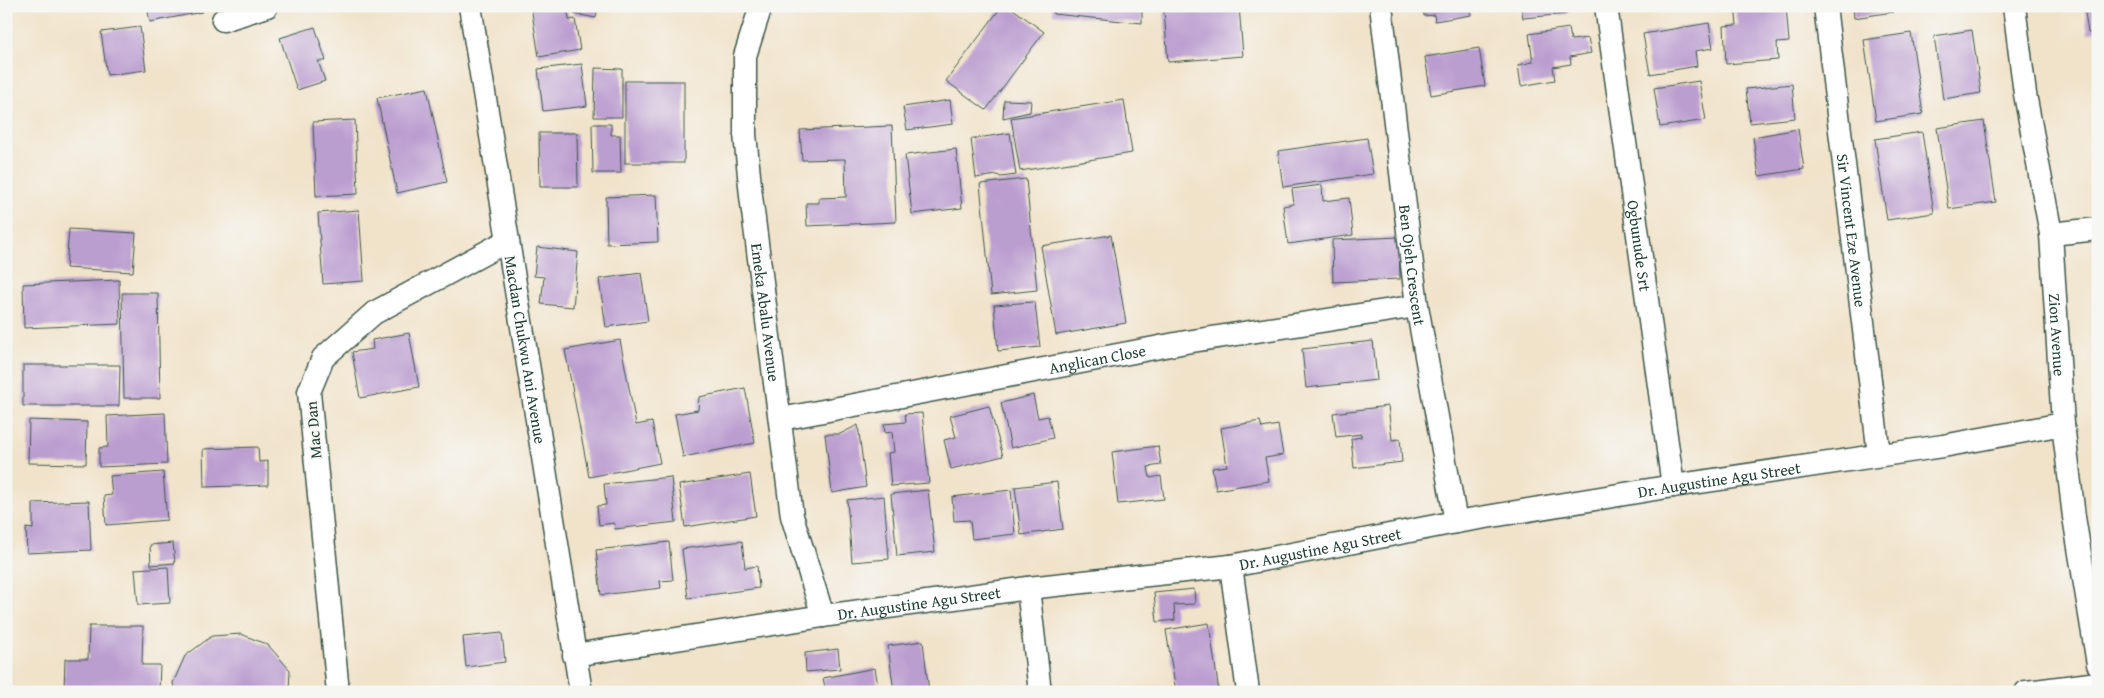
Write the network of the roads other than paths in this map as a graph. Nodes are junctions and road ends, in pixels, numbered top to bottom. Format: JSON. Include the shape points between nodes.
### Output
{"nodes":[{"id":1,"x":266,"y":6,"type":"edge"},
{"id":2,"x":470,"y":6,"type":"edge"},
{"id":3,"x":761,"y":6,"type":"edge"},
{"id":4,"x":1381,"y":6,"type":"edge"},
{"id":5,"x":1606,"y":6,"type":"edge"},
{"id":6,"x":1825,"y":6,"type":"edge"},
{"id":7,"x":2014,"y":6,"type":"edge"},
{"id":8,"x":224,"y":20,"type":"dead end"},
{"id":9,"x":2098,"y":229,"type":"edge"},
{"id":10,"x":2051,"y":234,"type":"junction"},
{"id":11,"x":507,"y":241,"type":"junction"},
{"id":12,"x":1417,"y":306,"type":"junction"},
{"id":13,"x":781,"y":419,"type":"junction"},
{"id":14,"x":2063,"y":424,"type":"junction"},
{"id":15,"x":1880,"y":455,"type":"junction"},
{"id":16,"x":1674,"y":486,"type":"junction"},
{"id":17,"x":1456,"y":522,"type":"junction"},
{"id":18,"x":1231,"y":566,"type":"junction"},
{"id":19,"x":1028,"y":588,"type":"junction"},
{"id":20,"x":823,"y":616,"type":"junction"},
{"id":21,"x":574,"y":655,"type":"junction"},
{"id":22,"x":2098,"y":664,"type":"edge"},
{"id":23,"x":2098,"y":683,"type":"edge"},
{"id":24,"x":338,"y":692,"type":"edge"},
{"id":25,"x":581,"y":692,"type":"edge"},
{"id":26,"x":1040,"y":692,"type":"edge"},
{"id":27,"x":1248,"y":692,"type":"edge"},
{"id":28,"x":2026,"y":692,"type":"edge"}],
"edges":[{"from":1,"to":8,"type":"street"},
{"from":2,"to":11,"type":"street","name":"Macdan Chukwu Ani Avenue"},
{"from":3,"to":13,"type":"street","name":"Emeka Abalu Avenue","via":[[745,56],[746,134],[760,278]]},
{"from":4,"to":12,"type":"street","name":"Ben Ojeh Crescent"},
{"from":5,"to":16,"type":"street","name":"Ogbunude Srt"},
{"from":6,"to":15,"type":"street","name":"Sir Vincent Eze Avenue"},
{"from":7,"to":10,"type":"street","name":"Zion Avenue","via":[[2025,94]]},
{"from":9,"to":10,"type":"street"},
{"from":10,"to":14,"type":"street","name":"Zion Avenue"},
{"from":11,"to":21,"type":"street","name":"Macdan Chukwu Ani Avenue"},
{"from":11,"to":24,"type":"street","name":"Mac Dan","via":[[374,312],[323,358],[309,392]]},
{"from":12,"to":13,"type":"street","name":"Anglican Close","via":[[1186,342]]},
{"from":12,"to":17,"type":"street","name":"Ben Ojeh Crescent"},
{"from":13,"to":20,"type":"street","name":"Emeka Abalu Avenue","via":[[792,516]]},
{"from":14,"to":15,"type":"street","name":"Dr. Augustine Agu Street"},
{"from":14,"to":22,"type":"street","name":"Zion Avenue"},
{"from":15,"to":16,"type":"street","name":"Dr. Augustine Agu Street"},
{"from":16,"to":17,"type":"street","name":"Dr. Augustine Agu Street"},
{"from":17,"to":18,"type":"street","name":"Dr. Augustine Agu Street"},
{"from":18,"to":19,"type":"street","name":"Dr. Augustine Agu Street"},
{"from":18,"to":27,"type":"street"},
{"from":19,"to":20,"type":"street","name":"Dr. Augustine Agu Street"},
{"from":19,"to":26,"type":"street"},
{"from":20,"to":21,"type":"street","name":"Dr. Augustine Agu Street"},
{"from":21,"to":25,"type":"street","name":"Macdan Chukwu Ani Avenue"},
{"from":23,"to":28,"type":"street"}]}
